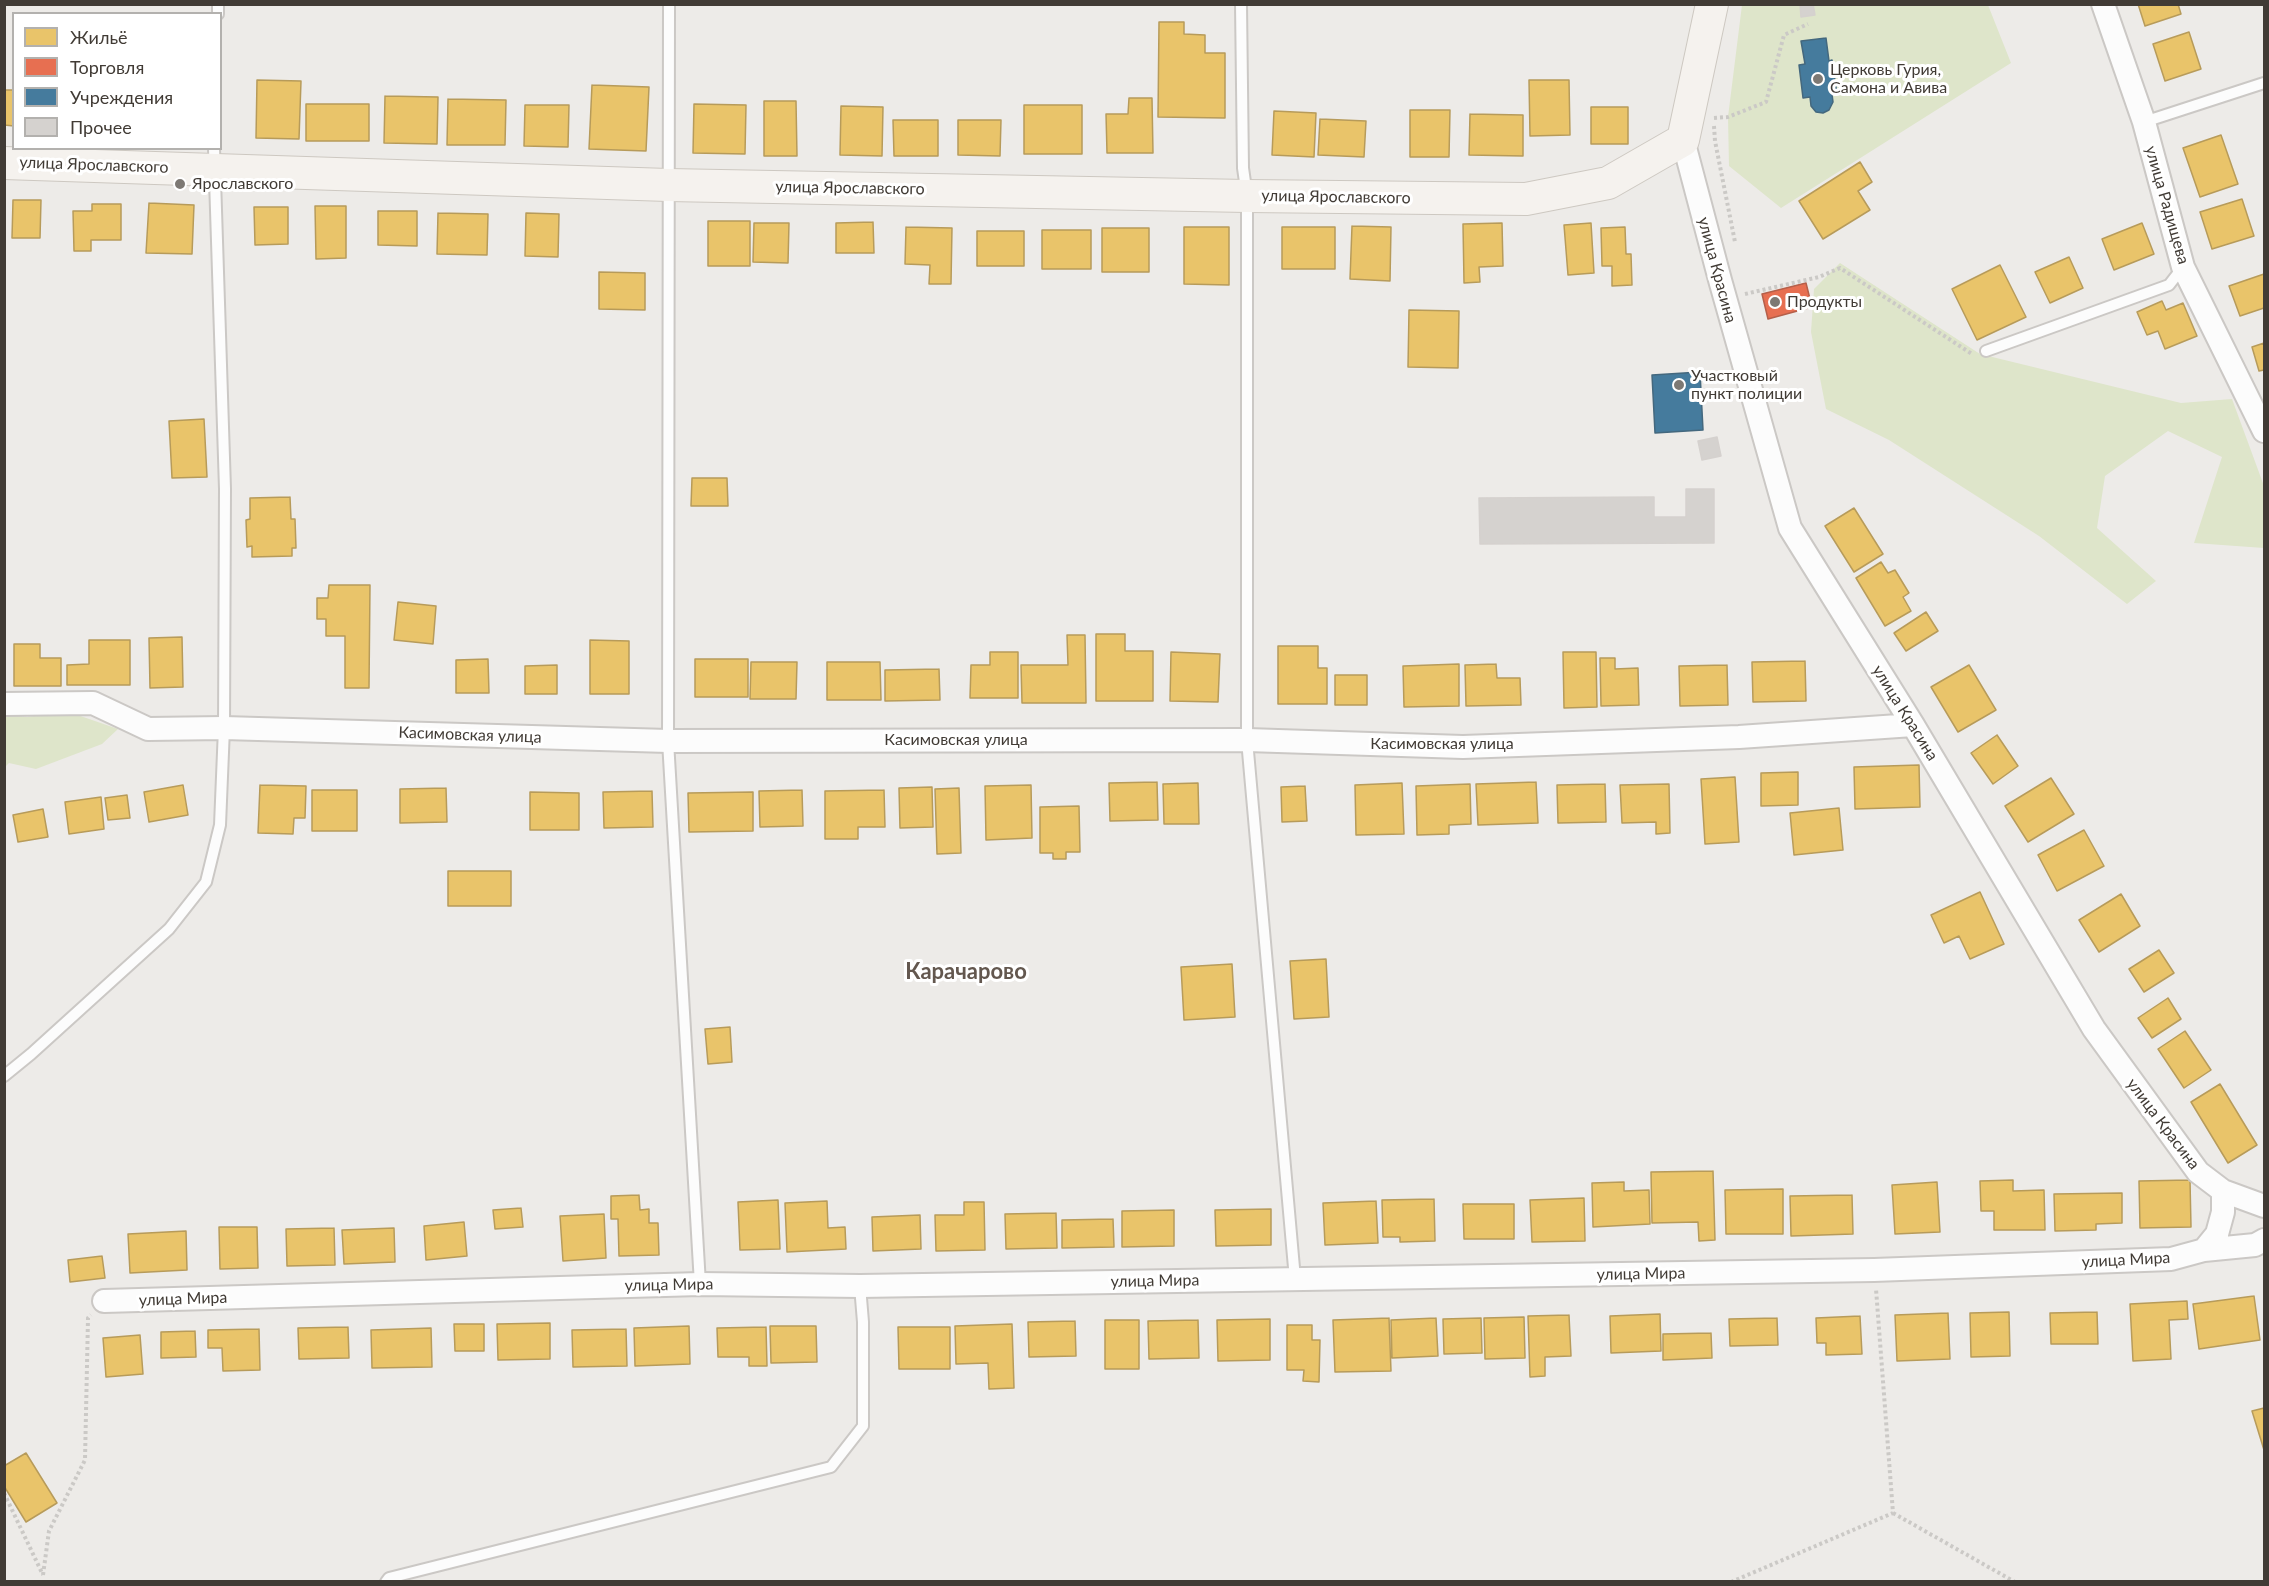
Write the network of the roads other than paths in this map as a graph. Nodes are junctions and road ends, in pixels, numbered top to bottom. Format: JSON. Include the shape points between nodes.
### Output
{"nodes":[{"id":1,"x":669,"y":4,"type":"edge"},
{"id":2,"x":1241,"y":4,"type":"edge"},
{"id":3,"x":1712,"y":4,"type":"edge"},
{"id":4,"x":2103,"y":4,"type":"edge"},
{"id":5,"x":2265,"y":83,"type":"edge"},
{"id":6,"x":2144,"y":122,"type":"junction"},
{"id":7,"x":1683,"y":140,"type":"junction"},
{"id":8,"x":213,"y":159,"type":"edge"},
{"id":9,"x":4,"y":163,"type":"edge"},
{"id":10,"x":668,"y":185,"type":"junction"},
{"id":11,"x":1247,"y":196,"type":"junction"},
{"id":12,"x":2183,"y":267,"type":"junction"},
{"id":13,"x":1986,"y":351,"type":"road end"},
{"id":14,"x":2265,"y":431,"type":"edge"},
{"id":15,"x":4,"y":704,"type":"edge"},
{"id":16,"x":1913,"y":725,"type":"junction"},
{"id":17,"x":224,"y":728,"type":"junction"},
{"id":18,"x":1247,"y":740,"type":"junction"},
{"id":19,"x":668,"y":741,"type":"junction"},
{"id":20,"x":4,"y":1076,"type":"edge"},
{"id":21,"x":2223,"y":1191,"type":"junction"},
{"id":22,"x":2265,"y":1206,"type":"edge"},
{"id":23,"x":2265,"y":1240,"type":"edge"},
{"id":24,"x":2204,"y":1250,"type":"junction"},
{"id":25,"x":1295,"y":1279,"type":"junction"},
{"id":26,"x":700,"y":1284,"type":"junction"},
{"id":27,"x":860,"y":1286,"type":"junction"},
{"id":28,"x":104,"y":1301,"type":"road end"},
{"id":29,"x":387,"y":1581,"type":"edge"}],
"edges":[{"from":1,"to":10,"type":"lane"},
{"from":2,"to":11,"type":"lane","via":[[1243,168]]},
{"from":3,"to":7,"type":"street"},
{"from":4,"to":6,"type":"street","name":"улица Радищева"},
{"from":5,"to":6,"type":"lane"},
{"from":6,"to":12,"type":"street","name":"улица Радищева"},
{"from":7,"to":11,"type":"street","name":"улица Ярославского","via":[[1608,183],[1526,199]]},
{"from":7,"to":16,"type":"street","name":"улица Красина","via":[[1790,528]]},
{"from":8,"to":9,"type":"street","name":"улица Ярославского"},
{"from":8,"to":10,"type":"street","name":"улица Ярославского"},
{"from":8,"to":17,"type":"lane","via":[[225,489]]},
{"from":10,"to":11,"type":"street","name":"улица Ярославского"},
{"from":10,"to":19,"type":"lane"},
{"from":11,"to":18,"type":"lane"},
{"from":12,"to":13,"type":"lane","via":[[2169,285]]},
{"from":12,"to":14,"type":"street","name":"улица Радищева"},
{"from":15,"to":17,"type":"street","name":"Касимовская улица","via":[[93,703],[148,729]]},
{"from":16,"to":18,"type":"street","name":"Касимовская улица","via":[[1738,737],[1464,747]]},
{"from":16,"to":21,"type":"street","name":"улица Красина","via":[[2094,1029],[2198,1172]]},
{"from":17,"to":19,"type":"street","name":"Касимовская улица"},
{"from":17,"to":20,"type":"lane","via":[[220,825],[206,882],[169,929]]},
{"from":18,"to":19,"type":"street","name":"Касимовская улица"},
{"from":18,"to":25,"type":"lane"},
{"from":19,"to":26,"type":"lane"},
{"from":21,"to":22,"type":"street","name":"улица Красина"},
{"from":21,"to":24,"type":"street","via":[[2217,1234]]},
{"from":23,"to":24,"type":"street","name":"улица Мира","via":[[2255,1245]]},
{"from":24,"to":25,"type":"street","name":"улица Мира","via":[[2171,1259],[1874,1270]]},
{"from":25,"to":27,"type":"street","name":"улица Мира"},
{"from":26,"to":27,"type":"street","name":"улица Мира"},
{"from":26,"to":28,"type":"street","name":"улица Мира"},
{"from":27,"to":29,"type":"lane","via":[[863,1426],[831,1467]]}]}
